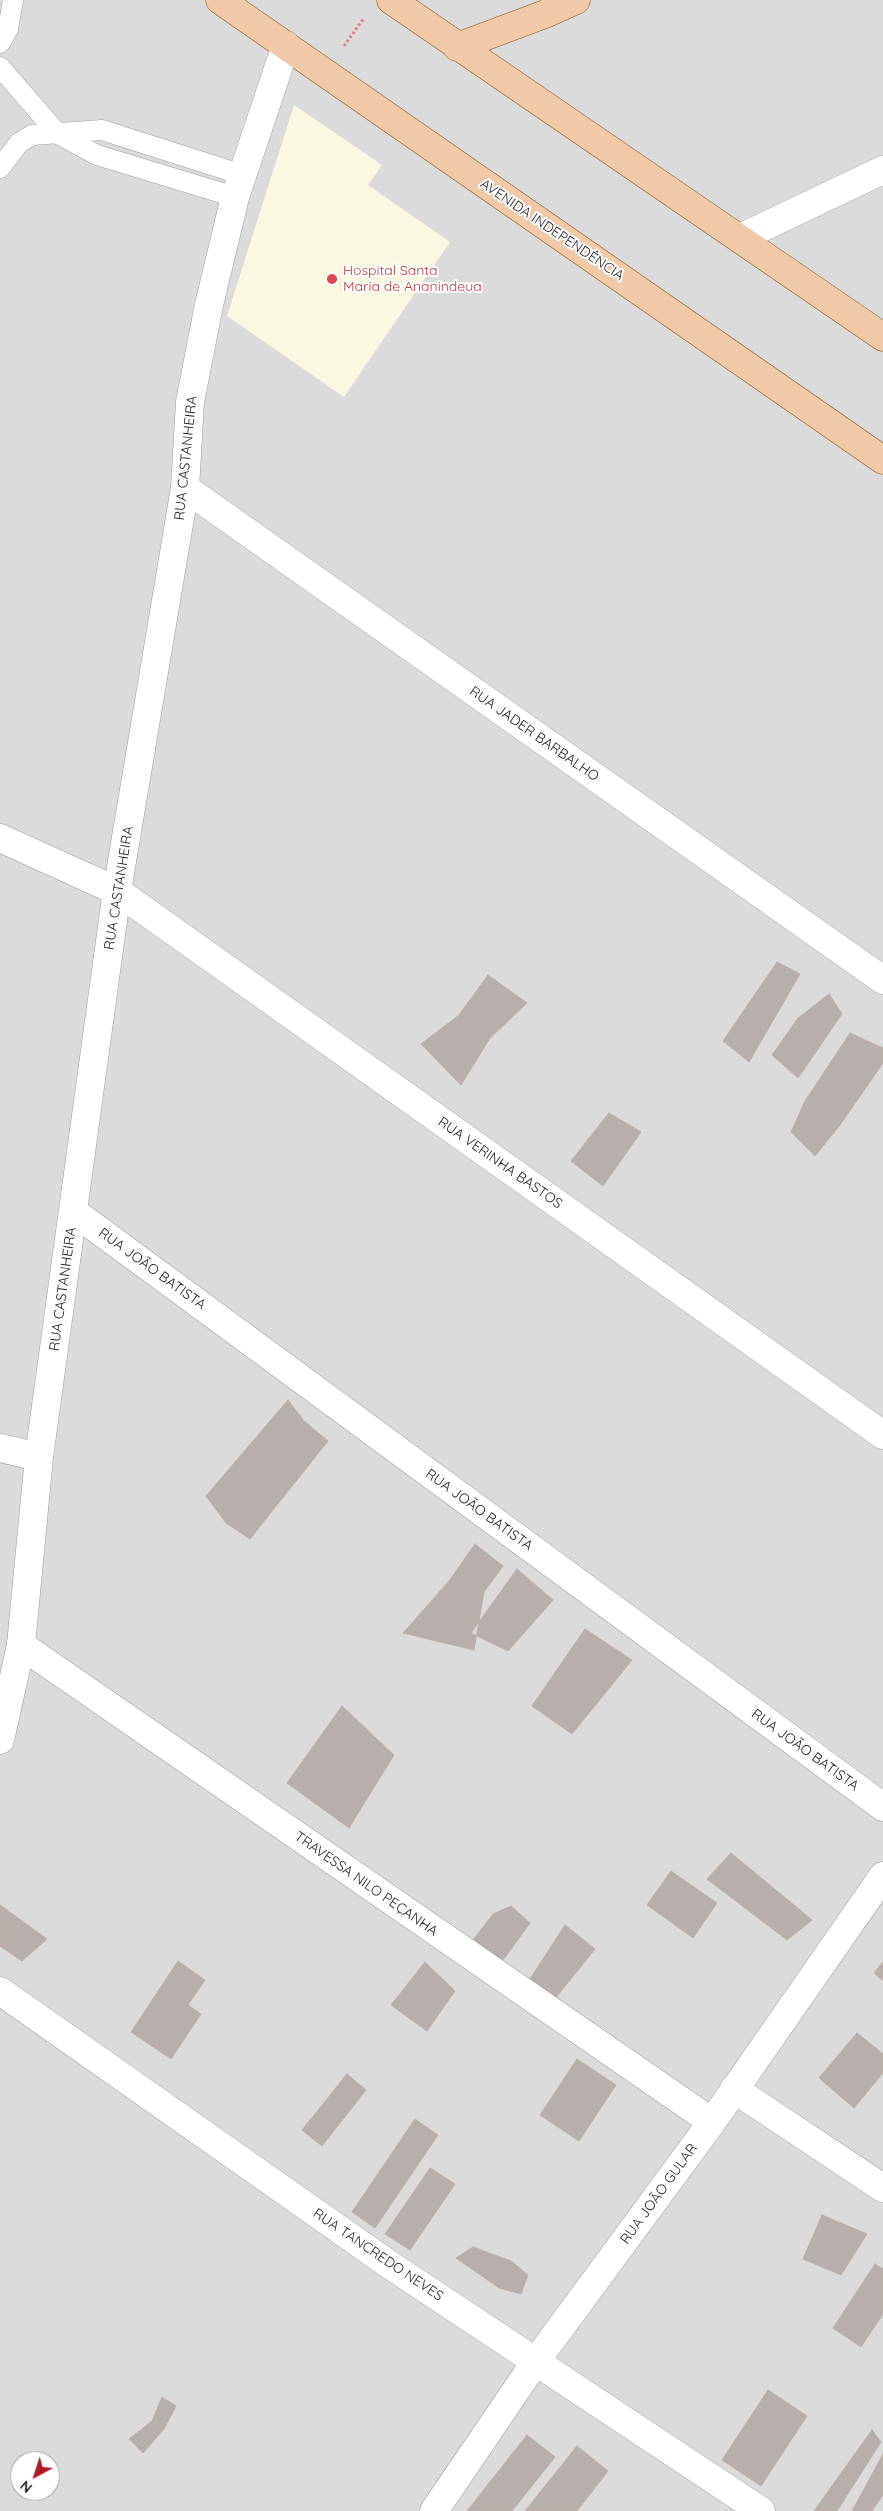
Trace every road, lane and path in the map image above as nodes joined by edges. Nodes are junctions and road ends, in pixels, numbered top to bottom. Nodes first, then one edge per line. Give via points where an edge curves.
1 (13, 0) edge
2 (220, 0) edge
3 (391, 0) edge
4 (518, 0) edge
5 (576, 0) edge
6 (545, 14) junction
7 (363, 19) dead end
8 (0, 44) edge
9 (286, 45) junction
10 (457, 47) junction
11 (343, 49) dead end
12 (0, 67) edge
13 (58, 134) junction
14 (0, 168) edge
15 (883, 170) edge
16 (239, 186) junction
17 (740, 238) junction
18 (883, 337) edge
19 (883, 460) edge
20 (185, 488) junction
21 (0, 838) edge
22 (117, 891) junction
23 (883, 980) edge
24 (74, 1212) junction
25 (883, 1435) edge
26 (0, 1448) edge
27 (39, 1457) junction
28 (20, 1645) junction
29 (0, 1738) edge
30 (883, 1807) edge
31 (883, 1876) edge
32 (0, 1991) edge
33 (734, 2089) junction
34 (712, 2122) junction
35 (883, 2188) edge
36 (536, 2361) junction
37 (434, 2511) edge
38 (761, 2511) edge

1 - 8 lane via 8,29
2 - 9 main road, AVENIDA INDEPENDÊNCIA
3 - 10 main road
4 - 6 main road
5 - 6 main road
6 - 10 main road
7 - 11 path
9 - 16 street, RUA CASTANHEIRA
9 - 19 main road, AVENIDA INDEPENDÊNCIA
10 - 17 main road
12 - 13 lane
13 - 14 lane via 32,136 19,144
13 - 16 lane via 97,155
15 - 17 street
16 - 20 street, RUA CASTANHEIRA via 209,305 190,402
17 - 18 main road
20 - 22 street, RUA CASTANHEIRA
20 - 23 street, RUA JADER BARBALHO
21 - 22 street, RUA VERINHA BASTOS
22 - 24 street, RUA CASTANHEIRA
22 - 25 street, RUA VERINHA BASTOS
24 - 27 street, RUA CASTANHEIRA
24 - 30 street, RUA JOÃO BATISTA
26 - 27 street
27 - 28 street, RUA CASTANHEIRA
28 - 29 street, RUA CASTANHEIRA
28 - 34 street, TRAVESSA NILO PEÇANHA
31 - 33 street, RUA JOÃO GULAR
32 - 36 street, RUA TANCREDO NEVES via 390,2265
33 - 34 street, RUA JOÃO GULAR
33 - 35 street
34 - 36 street, RUA JOÃO GULAR
36 - 37 street, RUA JOÃO GULAR
36 - 38 street, RUA TANCREDO NEVES

